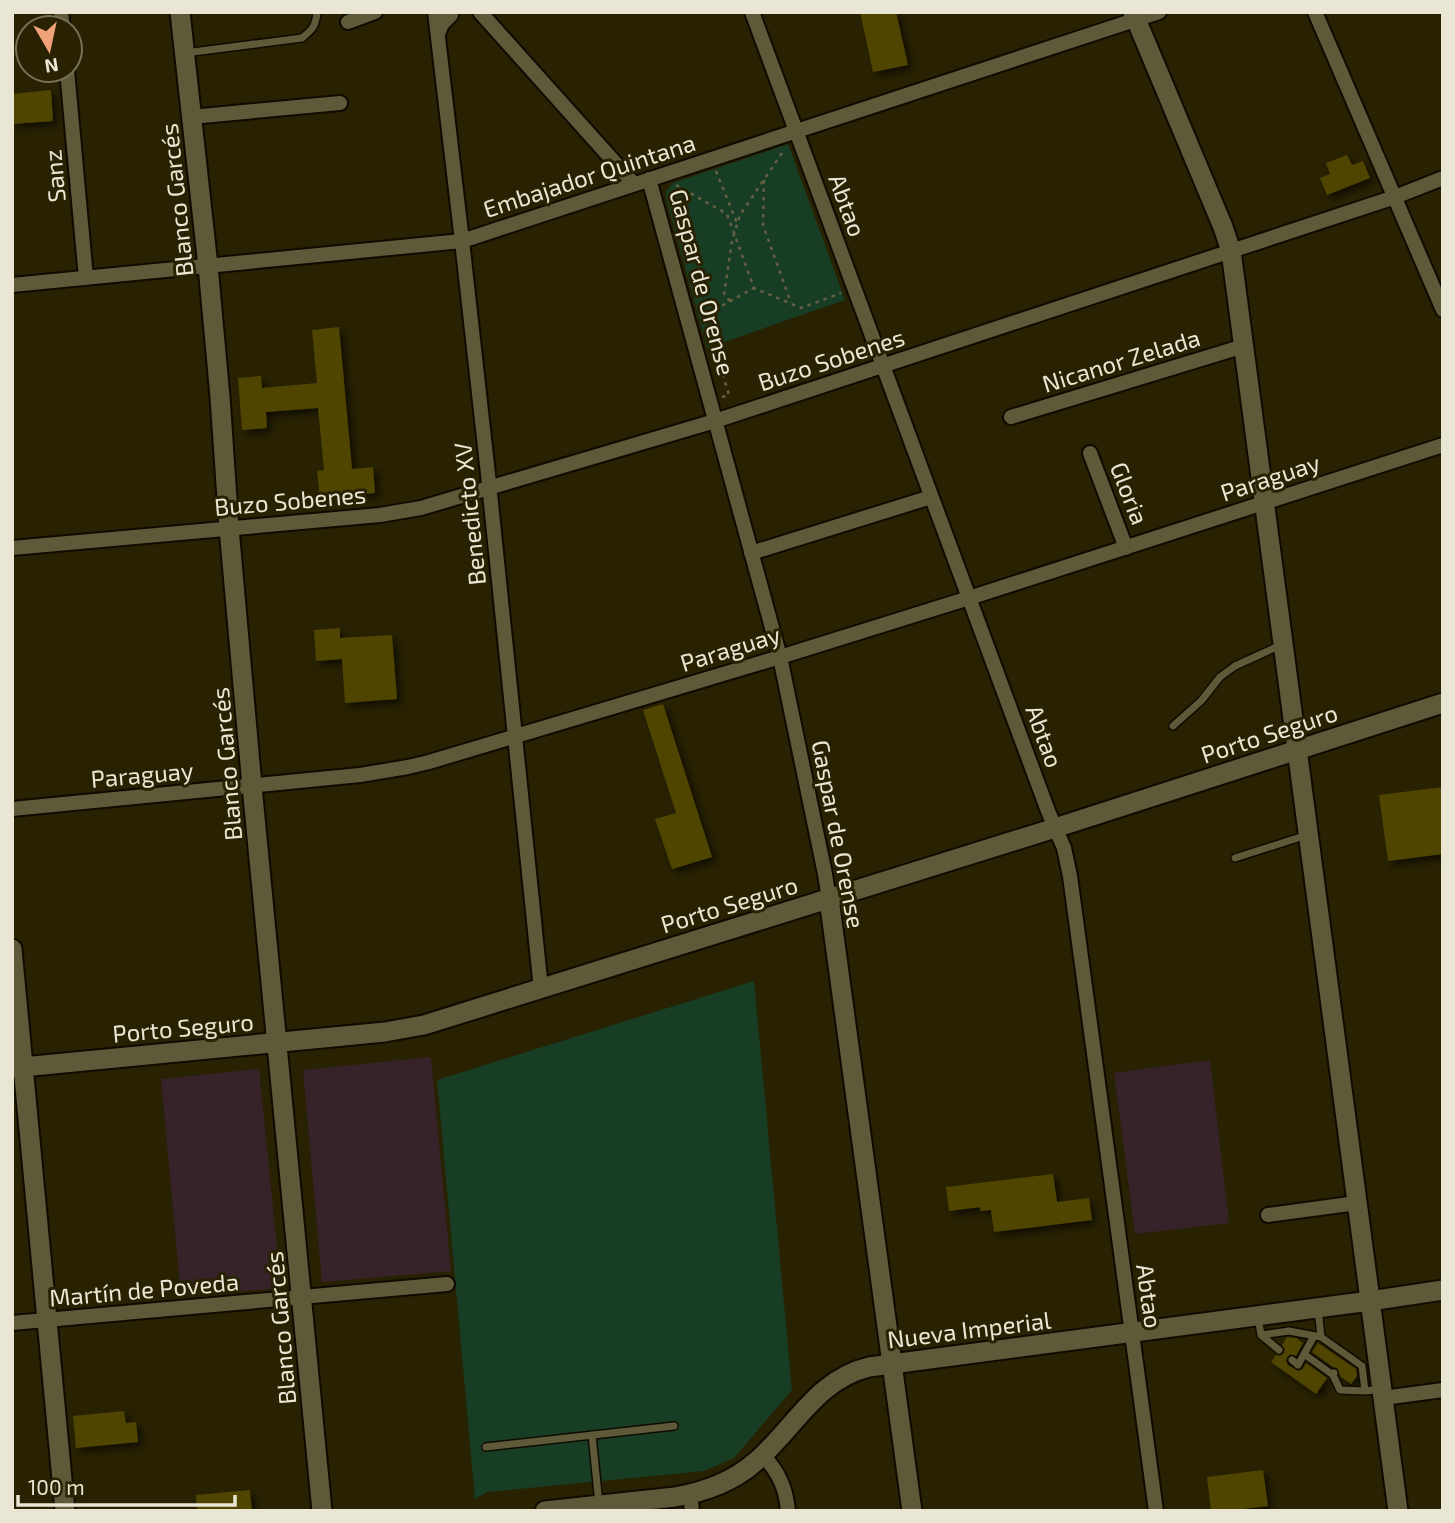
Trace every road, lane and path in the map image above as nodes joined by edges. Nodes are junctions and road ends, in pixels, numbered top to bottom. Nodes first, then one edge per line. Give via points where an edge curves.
1 (180, 12) edge
2 (317, 12) edge
3 (376, 12) edge
4 (480, 12) edge
5 (752, 12) edge
6 (1159, 12) edge
7 (1315, 12) edge
8 (445, 13) edge
9 (1135, 16) edge
10 (348, 22) dead end
11 (184, 53) junction
12 (68, 84) edge
13 (340, 103) dead end
14 (191, 117) junction
15 (791, 133) junction
16 (714, 166) dead end
17 (656, 177) junction
18 (1443, 178) edge
19 (764, 180) junction
20 (634, 184) junction
21 (1395, 197) junction
22 (737, 223) junction
23 (734, 233) junction
24 (462, 241) junction
25 (1231, 251) junction
26 (208, 266) junction
27 (86, 278) junction
28 (12, 285) edge
29 (754, 288) junction
30 (854, 288) junction
31 (730, 301) junction
32 (791, 303) junction
33 (1443, 310) edge
34 (1244, 346) junction
35 (883, 367) junction
36 (710, 401) junction
37 (1011, 417) dead end
38 (715, 421) junction
39 (1443, 445) edge
40 (1090, 453) dead end
41 (489, 488) junction
42 (931, 497) junction
43 (1265, 503) junction
44 (229, 528) junction
45 (12, 548) edge
46 (1126, 548) junction
47 (751, 553) junction
48 (969, 598) junction
49 (1284, 644) junction
50 (780, 657) junction
51 (1443, 703) edge
52 (1173, 726) dead end
53 (515, 737) junction
54 (1297, 749) junction
55 (252, 786) junction
56 (12, 809) edge
57 (1055, 828) junction
58 (1308, 835) junction
59 (1235, 858) dead end
60 (829, 899) junction
61 (12, 949) edge
62 (541, 989) junction
63 (277, 1043) junction
64 (18, 1068) edge
65 (1357, 1203) junction
66 (1268, 1215) dead end
67 (447, 1284) dead end
68 (1443, 1290) edge
69 (301, 1298) junction
70 (1370, 1301) junction
71 (1318, 1308) junction
72 (47, 1320) junction
73 (12, 1324) edge
74 (1259, 1325) junction
75 (1132, 1332) junction
76 (1318, 1336) junction
77 (1279, 1350) dead end
78 (1304, 1354) junction
79 (1292, 1360) dead end
80 (892, 1363) junction
81 (1443, 1390) edge
82 (1376, 1393) junction
83 (674, 1426) dead end
84 (592, 1435) junction
85 (486, 1447) dead end
86 (763, 1455) junction
87 (691, 1503) edge
88 (600, 1508) edge
89 (65, 1511) edge
90 (322, 1511) edge
91 (545, 1511) edge
92 (788, 1511) edge
93 (912, 1511) edge
94 (1156, 1511) edge
95 (1398, 1511) edge

1 - 11 street, Blanco Garcés
2 - 11 lane via 312,30 302,38
3 - 10 street
4 - 20 street, Gaspar de Orense
5 - 15 street, Abtao
6 - 9 street, Embajador Quintana
7 - 21 street
8 - 24 street, Benedicto XV via 438,36
9 - 15 street, Embajador Quintana
9 - 25 street
11 - 14 street, Blanco Garcés
12 - 27 street, Sanz
13 - 14 street
14 - 26 street, Blanco Garcés
15 - 17 street, Embajador Quintana
15 - 19 path
15 - 30 street, Abtao
16 - 22 path
17 - 20 street, Embajador Quintana
17 - 23 path via 670,180 727,214
17 - 36 street, Gaspar de Orense
18 - 21 street, Buzo Sobenes
19 - 22 path
19 - 32 path via 763,225
20 - 24 street, Embajador Quintana
21 - 25 street, Buzo Sobenes
21 - 33 street
22 - 23 path
23 - 29 path
23 - 31 path via 724,295
24 - 26 street, Embajador Quintana
24 - 41 street, Benedicto XV
25 - 34 street
25 - 35 street, Buzo Sobenes
26 - 27 street, Embajador Quintana
26 - 44 street, Blanco Garcés
27 - 28 street, Embajador Quintana
29 - 31 path
29 - 32 path
30 - 32 path via 801,307
30 - 35 street, Abtao
31 - 36 path via 705,315 730,395
34 - 37 street, Nicanor Zelada
34 - 43 street
35 - 38 street, Buzo Sobenes
35 - 42 street, Abtao
36 - 38 street, Gaspar de Orense
38 - 41 street, Buzo Sobenes
38 - 47 street, Gaspar de Orense
39 - 43 street, Paraguay
40 - 46 street, Gloria
41 - 44 street, Buzo Sobenes via 394,514
41 - 53 street, Benedicto XV
42 - 47 street
42 - 48 street, Abtao
43 - 46 street, Paraguay
43 - 49 street
44 - 45 street, Buzo Sobenes
44 - 55 street, Blanco Garcés
46 - 48 street, Paraguay
47 - 50 street, Gaspar de Orense
48 - 50 street, Paraguay
48 - 57 street, Abtao
49 - 52 lane via 1220,677
49 - 54 street
50 - 53 street, Paraguay
50 - 60 street, Gaspar de Orense
51 - 54 street, Porto Seguro
53 - 55 street, Paraguay via 384,772
53 - 62 street, Benedicto XV
54 - 57 street, Porto Seguro
54 - 58 street
55 - 56 street, Paraguay
55 - 63 street, Blanco Garcés
57 - 60 street, Porto Seguro
57 - 75 street, Abtao via 1070,876
58 - 59 lane
58 - 65 street
60 - 62 street, Porto Seguro
60 - 80 street, Gaspar de Orense
61 - 64 street
62 - 63 street, Porto Seguro via 412,1027
63 - 64 street, Porto Seguro
63 - 69 street, Blanco Garcés
64 - 72 street
65 - 66 street
65 - 70 street
67 - 69 street, Martín de Poveda
68 - 70 street, Nueva Imperial
69 - 72 street, Martín de Poveda
69 - 90 street, Blanco Garcés
70 - 71 street, Nueva Imperial
70 - 82 street
71 - 74 street, Nueva Imperial
71 - 76 lane
72 - 73 street, Martín de Poveda
72 - 89 street
74 - 75 street, Nueva Imperial
74 - 76 lane
74 - 77 lane
75 - 80 street, Nueva Imperial
75 - 94 street, Abtao
76 - 78 lane
76 - 82 lane via 1362,1366
78 - 79 lane via 1298,1365
78 - 82 lane via 1334,1374 1340,1390
80 - 86 street, Nueva Imperial via 859,1369 834,1381
80 - 93 street, Gaspar de Orense
81 - 82 street
82 - 95 street
83 - 84 lane
84 - 85 lane
84 - 88 lane
86 - 87 street, Nueva Imperial
86 - 92 street via 784,1485
87 - 88 street, Nueva Imperial
88 - 91 street, Nueva Imperial

